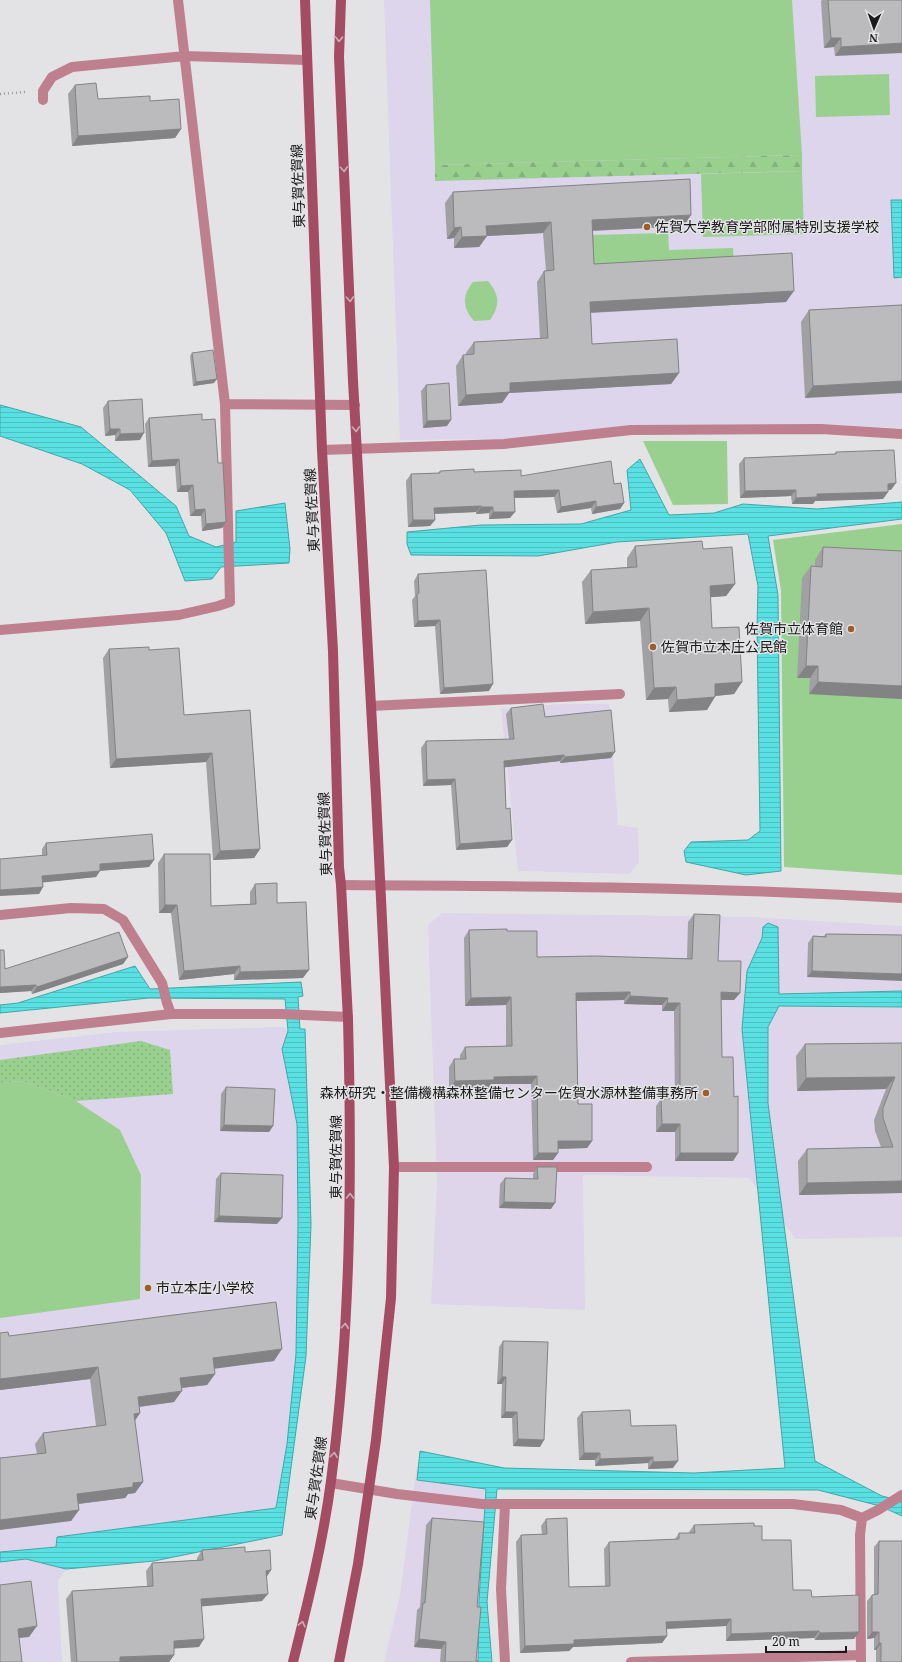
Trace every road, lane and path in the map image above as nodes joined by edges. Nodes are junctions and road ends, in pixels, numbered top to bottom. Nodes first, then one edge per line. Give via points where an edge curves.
1 (178, 0) edge
2 (305, 0) edge
3 (341, 0) edge
4 (185, 56) junction
5 (306, 60) junction
6 (0, 94) edge
7 (43, 96) joint
8 (225, 404) junction
9 (321, 405) junction
10 (355, 405) junction
11 (902, 434) edge
12 (322, 450) junction
13 (357, 450) junction
14 (0, 630) edge
15 (620, 694) dead end
16 (371, 706) junction
17 (341, 886) junction
18 (381, 886) junction
19 (902, 898) edge
20 (0, 916) edge
21 (171, 1014) junction
22 (348, 1017) junction
23 (0, 1033) edge
24 (394, 1167) junction
25 (647, 1167) dead end
26 (331, 1483) junction
27 (368, 1489) junction
28 (902, 1495) edge
29 (505, 1504) junction
30 (862, 1518) junction
31 (861, 1658) edge
32 (293, 1662) edge
33 (338, 1662) edge
34 (505, 1662) edge
35 (632, 1662) edge

1 - 4 street
2 - 5 main road, 東与賀佐賀線
3 -> 10 main road via 339,57
4 - 5 street
4 - 7 street via 72,67 52,77
4 - 8 street
5 - 9 main road, 東与賀佐賀線
6 - 7 path
8 - 9 street
8 - 14 street via 230,602 179,615
9 - 10 street
9 - 12 main road, 東与賀佐賀線
10 -> 13 main road
11 - 13 street via 821,429 631,430 504,444
12 - 13 street
12 - 17 main road, 東与賀佐賀線 via 333,651
13 - 16 main road
15 - 16 street
16 - 18 main road
17 - 18 street
17 - 22 main road, 東与賀佐賀線
18 - 19 street via 649,887
18 - 24 main road
20 - 21 street via 71,908 104,909 123,920 162,983
21 - 22 street
21 - 23 street
26 -> 22 main road, 東与賀佐賀線 via 348,1299
24 - 25 street
24 - 27 main road via 391,1298 376,1440
26 - 27 street
32 -> 26 main road, 東与賀佐賀線 via 315,1572
27 - 29 street via 482,1504
27 - 33 main road via 358,1564
28 - 30 street
29 - 30 street via 793,1504 841,1510
29 - 34 street via 501,1589
30 - 31 street
31 - 35 street

